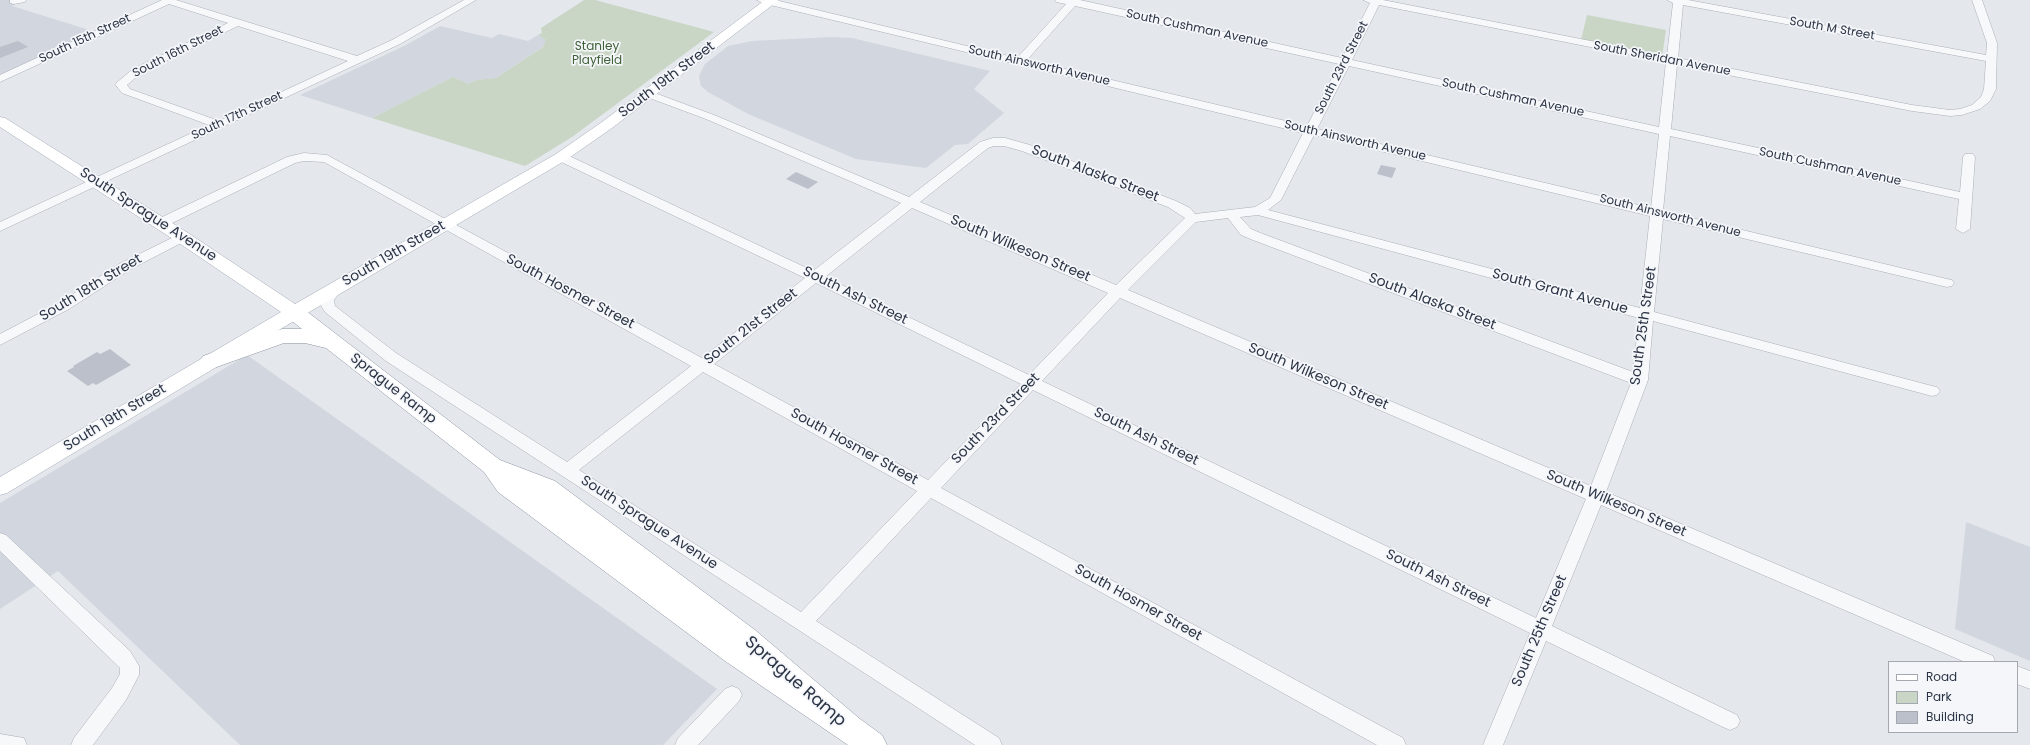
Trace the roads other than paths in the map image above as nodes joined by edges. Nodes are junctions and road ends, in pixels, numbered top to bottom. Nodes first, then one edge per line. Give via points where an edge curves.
1 (169, 0) edge
2 (454, 0) edge
3 (1060, 0) edge
4 (1374, 0) edge
5 (1676, 0) edge
6 (1977, 0) edge
7 (769, 1) edge
8 (1074, 1) edge
9 (469, 2) edge
10 (236, 23) junction
11 (1992, 59) junction
12 (357, 60) junction
13 (1346, 61) junction
14 (1673, 61) junction
15 (1020, 62) junction
16 (0, 79) edge
17 (648, 94) junction
18 (0, 121) edge
19 (220, 124) junction
20 (1310, 130) junction
21 (1666, 131) junction
22 (992, 142) joint
23 (561, 157) junction
24 (1969, 157) dead end
25 (97, 182) junction
26 (1966, 196) junction
27 (909, 202) junction
28 (1258, 211) junction
29 (1231, 214) junction
30 (1658, 214) junction
31 (1192, 218) junction
32 (161, 223) junction
33 (446, 224) junction
34 (0, 227) edge
35 (1963, 229) dead end
36 (182, 237) junction
37 (814, 277) junction
38 (1947, 283) dead end
39 (335, 288) junction
40 (1118, 291) junction
41 (294, 312) junction
42 (1647, 316) junction
43 (0, 340) edge
44 (335, 343) junction
45 (211, 361) junction
46 (704, 364) junction
47 (1640, 380) junction
48 (1032, 382) junction
49 (1932, 391) dead end
50 (568, 470) junction
51 (0, 487) edge
52 (929, 489) junction
53 (1596, 495) junction
54 (0, 540) edge
55 (802, 622) junction
56 (1540, 629) junction
57 (1984, 661) edge
58 (2018, 675) edge
59 (2030, 680) edge
60 (732, 695) dead end
61 (1730, 721) dead end
62 (861, 737) edge
63 (0, 743) edge
64 (17, 745) edge
65 (81, 745) edge
66 (685, 745) edge
67 (992, 745) edge
68 (1396, 745) edge
69 (1492, 745) edge

1 - 10 street
1 - 16 street, South 15th Street
2 - 9 street
3 - 8 street, South Cushman Avenue
4 - 13 street, South 23rd Street
4 - 14 street, South Sheridan Avenue
5 - 11 street, South M Street
5 - 14 street, South 25th Street
6 - 11 street via 1991,38
7 - 15 street, South Ainsworth Avenue
7 - 17 main road, South 19th Street
8 - 13 street, South Cushman Avenue
8 - 15 street
9 - 12 street, South 17th Street
10 - 12 street
10 - 19 street, South 16th Street via 137,71 121,84 126,92
11 - 14 street, South Sheridan Avenue via 1990,89 1986,99 1976,107 1956,113 1922,110
12 - 19 street, South 17th Street
13 - 20 street, South 23rd Street
13 - 21 street, South Cushman Avenue
14 - 21 street, South 25th Street
15 - 20 street, South Ainsworth Avenue
17 - 23 main road, South 19th Street
17 - 27 street, South Wilkeson Street via 710,117
18 - 25 main road, South Sprague Avenue
19 - 25 street, South 17th Street
20 - 28 street, South 23rd Street via 1279,195
20 - 30 street, South Ainsworth Avenue
21 - 26 street, South Cushman Avenue
21 - 30 street, South 25th Street
22 - 27 street, South 21st Street via 970,154
22 - 31 street, South Alaska Street via 1005,142 1026,148 1172,204 1185,210
23 - 33 main road, South 19th Street
23 - 37 street, South Ash Street
24 - 26 street
25 - 32 main road, South Sprague Avenue
25 - 34 street, South 17th Street
26 - 35 street
27 - 37 street, South 21st Street
27 - 40 street, South Wilkeson Street
28 - 29 street, South 23rd Street
28 - 42 street, South Grant Avenue
29 - 31 street
29 - 47 street, South Alaska Street via 1246,232 1258,237
30 - 38 street, South Ainsworth Avenue
30 - 42 street, South 25th Street
31 - 40 street, South 23rd Street
32 - 33 street, South Hosmer Street via 282,164 310,156 322,157 333,162
32 - 36 main road, South Sprague Avenue
33 - 39 main road, South 19th Street
33 - 46 street, South Hosmer Street
36 - 41 main road, South Sprague Avenue
36 - 43 street, South 18th Street via 126,266 64,306
37 - 46 street, South 21st Street
37 - 48 street, South Ash Street
39 - 41 main road, South 19th Street
39 - 50 street, South Sprague Avenue via 327,299 326,304 330,309 391,357
40 - 48 street, South 23rd Street
40 - 53 street, South Wilkeson Street
41 - 44 highway, Sprague Ramp
41 - 45 main road, South 19th Street
42 - 47 street, South 25th Street
42 - 49 street, South Grant Avenue
44 - 45 highway via 305,336 282,336
44 - 62 highway, Sprague Ramp via 492,466 507,485 734,652
45 - 51 main road, South 19th Street
46 - 50 street, South 21st Street
46 - 52 street, South Hosmer Street
47 - 53 street, South 25th Street
48 - 52 street, South 23rd Street
48 - 56 street, South Ash Street
50 - 55 street, South Sprague Avenue
52 - 55 street, South 23rd Street
52 - 68 street, South Hosmer Street
53 - 56 street, South 25th Street
53 - 57 street, South Wilkeson Street
54 - 65 street via 130,666 129,675 119,694
55 - 67 street, South Sprague Avenue
56 - 61 street, South Ash Street
56 - 69 street, South 25th Street
58 - 59 street
60 - 66 street
63 - 64 street

